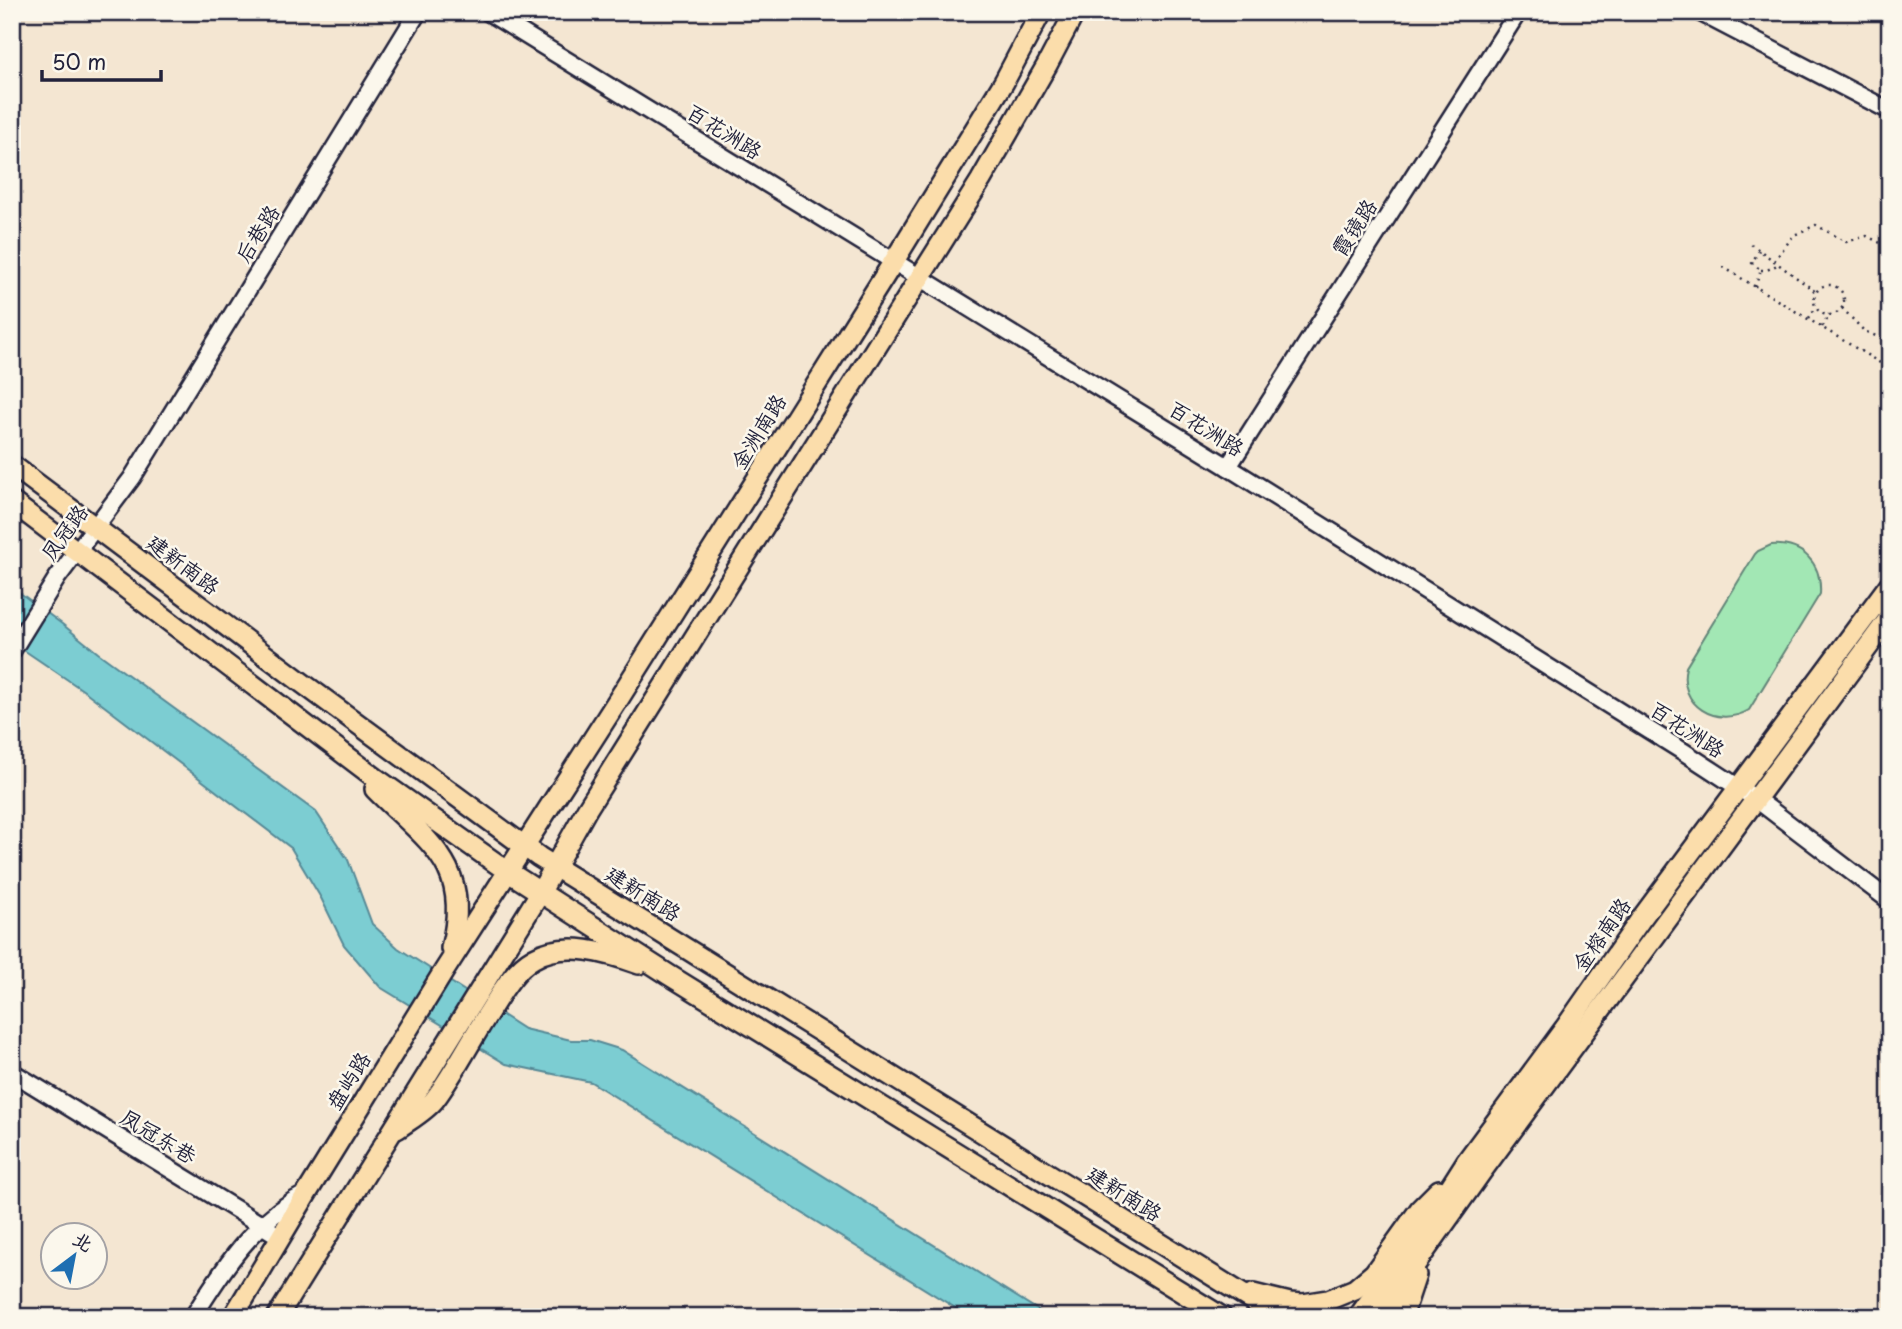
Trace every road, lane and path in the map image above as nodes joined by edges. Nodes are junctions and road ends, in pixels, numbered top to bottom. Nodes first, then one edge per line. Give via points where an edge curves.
1 (418, 12) edge
2 (488, 12) edge
3 (1041, 12) edge
4 (1075, 12) edge
5 (1518, 12) edge
6 (1699, 12) edge
7 (1890, 111) edge
8 (1751, 244) dead end
9 (1890, 248) edge
10 (1759, 250) junction
11 (894, 261) junction
12 (1774, 261) junction
13 (1778, 264) junction
14 (1723, 267) dead end
15 (1761, 270) junction
16 (920, 277) junction
17 (1755, 287) junction
18 (1816, 292) junction
19 (1816, 306) junction
20 (1842, 307) junction
21 (1829, 314) junction
22 (1808, 319) junction
23 (1821, 328) junction
24 (1890, 342) edge
25 (1889, 367) edge
26 (12, 465) edge
27 (1228, 467) junction
28 (132, 478) joint
29 (12, 502) edge
30 (95, 527) junction
31 (77, 551) junction
32 (1890, 584) edge
33 (1890, 617) edge
34 (12, 650) edge
35 (324, 739) junction
36 (1739, 788) junction
37 (1756, 799) junction
38 (523, 846) junction
39 (555, 866) junction
40 (508, 871) junction
41 (540, 893) junction
42 (1890, 901) edge
43 (444, 971) junction
44 (669, 975) junction
45 (12, 1072) edge
46 (388, 1136) junction
47 (1466, 1162) junction
48 (307, 1193) junction
49 (261, 1224) junction
50 (281, 1237) junction
51 (1421, 1258) junction
52 (1233, 1288) junction
53 (193, 1317) edge
54 (233, 1317) edge
55 (277, 1317) edge
56 (1222, 1317) edge
57 (1279, 1317) edge
58 (1358, 1317) edge
59 (1378, 1317) edge
60 (1402, 1317) edge

1 - 28 street, 后巷路
2 - 11 street, 百花洲路
3 - 11 main road, 金洲南路 via 1004,82
4 - 16 main road via 1010,131
5 - 27 street, 霞镜路
6 - 7 street
8 - 10 path
9 - 12 path via 1867,236 1846,242 1816,225 1794,235
10 - 12 path
10 - 15 path via 1752,263
11 - 16 street, 百花洲路
11 - 38 main road, 金洲南路
12 - 13 path
13 - 15 path
13 - 18 path
14 - 17 path
15 - 17 path
16 - 27 street, 百花洲路
16 - 39 main road
17 - 22 path
18 - 19 path
18 - 20 path via 1826,285 1836,286 1844,299
19 - 21 path
19 - 22 path
20 - 21 path
20 - 24 path via 1864,331
21 - 23 path
22 - 23 path
23 - 25 path
26 - 30 main road, 建新南路
27 - 36 street, 百花洲路
28 - 30 street, 凤冠路
29 - 31 main road
30 - 31 street, 凤冠路
30 - 38 main road, 建新南路
31 - 34 street, 凤冠路
31 - 35 main road
32 - 36 main road, 金榕南路
33 - 37 main road, 金榕南路
35 - 40 main road
35 - 43 main road via 421,832 446,867 458,905
36 - 37 street, 百花洲路
36 - 47 main road, 金榕南路
37 - 42 street, 百花洲路
37 - 51 main road, 金榕南路
38 - 39 main road, 建新南路
38 - 40 main road, 金洲南路
39 - 41 main road
39 - 52 main road, 建新南路
40 - 41 main road
40 - 43 main road, 盘屿路
41 - 44 main road
41 - 46 main road
43 - 48 main road, 盘屿路
44 - 46 main road via 586,950 568,949 534,958 507,985 433,1102
44 - 56 main road
45 - 49 street, 凤冠东巷
46 - 55 main road
47 - 52 main road via 1420,1209 1374,1273 1355,1289 1303,1304
47 - 58 main road, 金榕南路
48 - 49 street
48 - 50 main road, 盘屿路
49 - 50 street, 凤冠东巷
49 - 53 street via 225,1267
50 - 54 main road, 盘屿路
51 - 59 main road, 金榕南路
51 - 60 main road
52 - 57 main road, 建新南路

